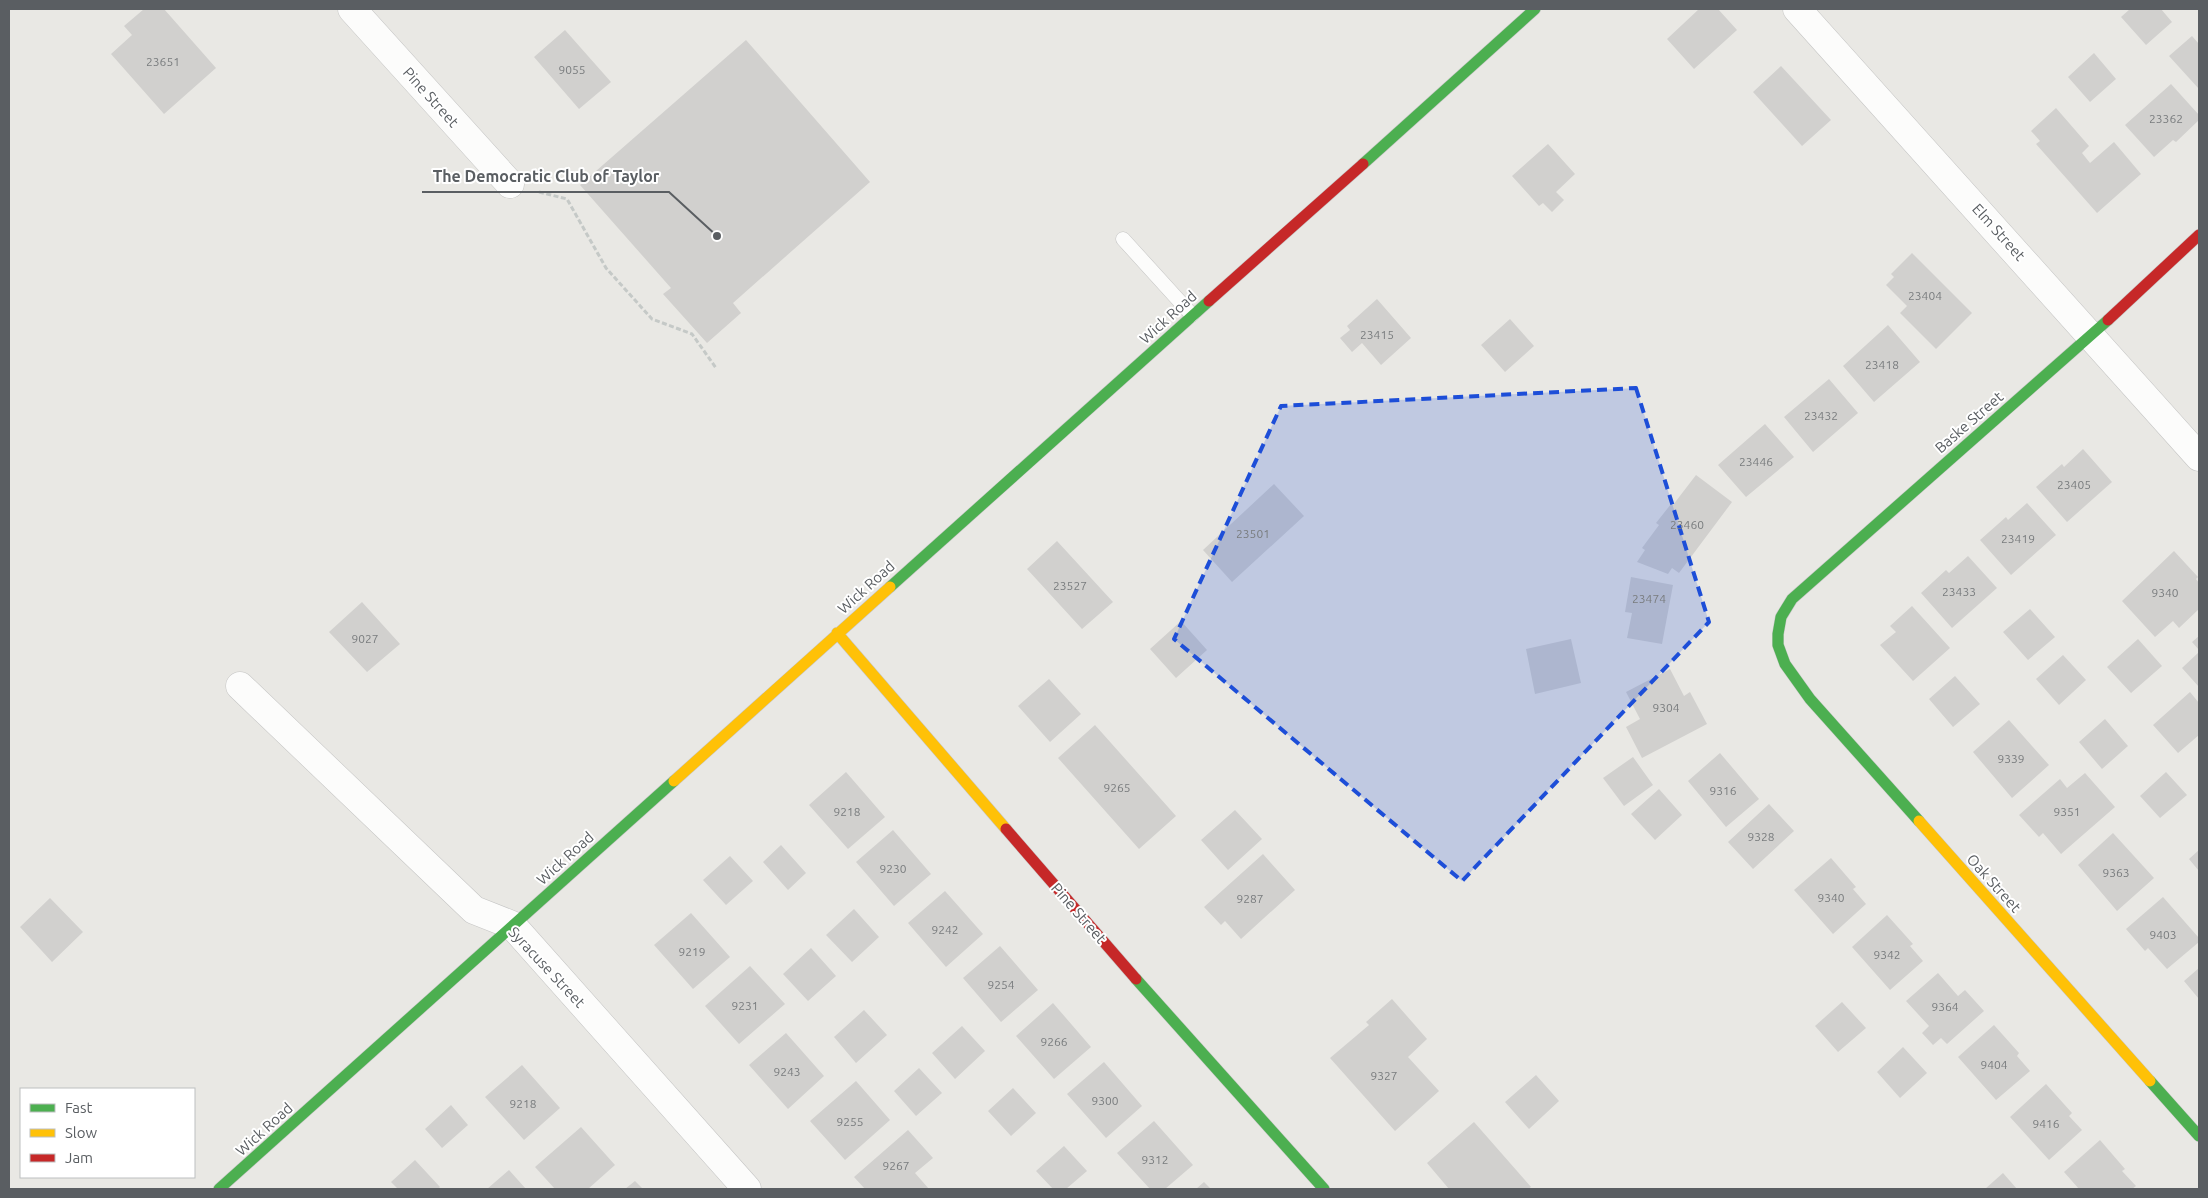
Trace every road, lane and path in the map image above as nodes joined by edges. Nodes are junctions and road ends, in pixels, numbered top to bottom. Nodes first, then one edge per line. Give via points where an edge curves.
1 (352, 9) edge
2 (1534, 9) edge
3 (1797, 9) edge
4 (510, 184) joint
5 (2199, 235) edge
6 (1123, 239) dead end
7 (1192, 315) junction
8 (2091, 335) junction
9 (716, 368) dead end
10 (2199, 457) edge
11 (838, 632) junction
12 (1777, 642) joint
13 (240, 686) dead end
14 (512, 925) junction
15 (2199, 1136) edge
16 (219, 1189) edge
17 (746, 1189) edge
18 (1324, 1189) edge

1 - 4 street, Pine Street
2 - 7 street, Wick Road
3 - 8 street, Elm Street
4 - 9 path via 567,200 606,268 652,319 692,334
5 - 8 street, Baske Street
6 - 7 lane
7 - 11 street, Wick Road
8 - 10 street, Elm Street
8 - 12 street, Baske Street via 1792,599 1779,622
11 - 14 street, Wick Road
11 - 18 street, Pine Street via 1112,952
12 - 15 street, Oak Street via 1792,677 1810,699
13 - 14 street, Syracuse Street via 474,910
14 - 16 street, Wick Road
14 - 17 street, Syracuse Street

